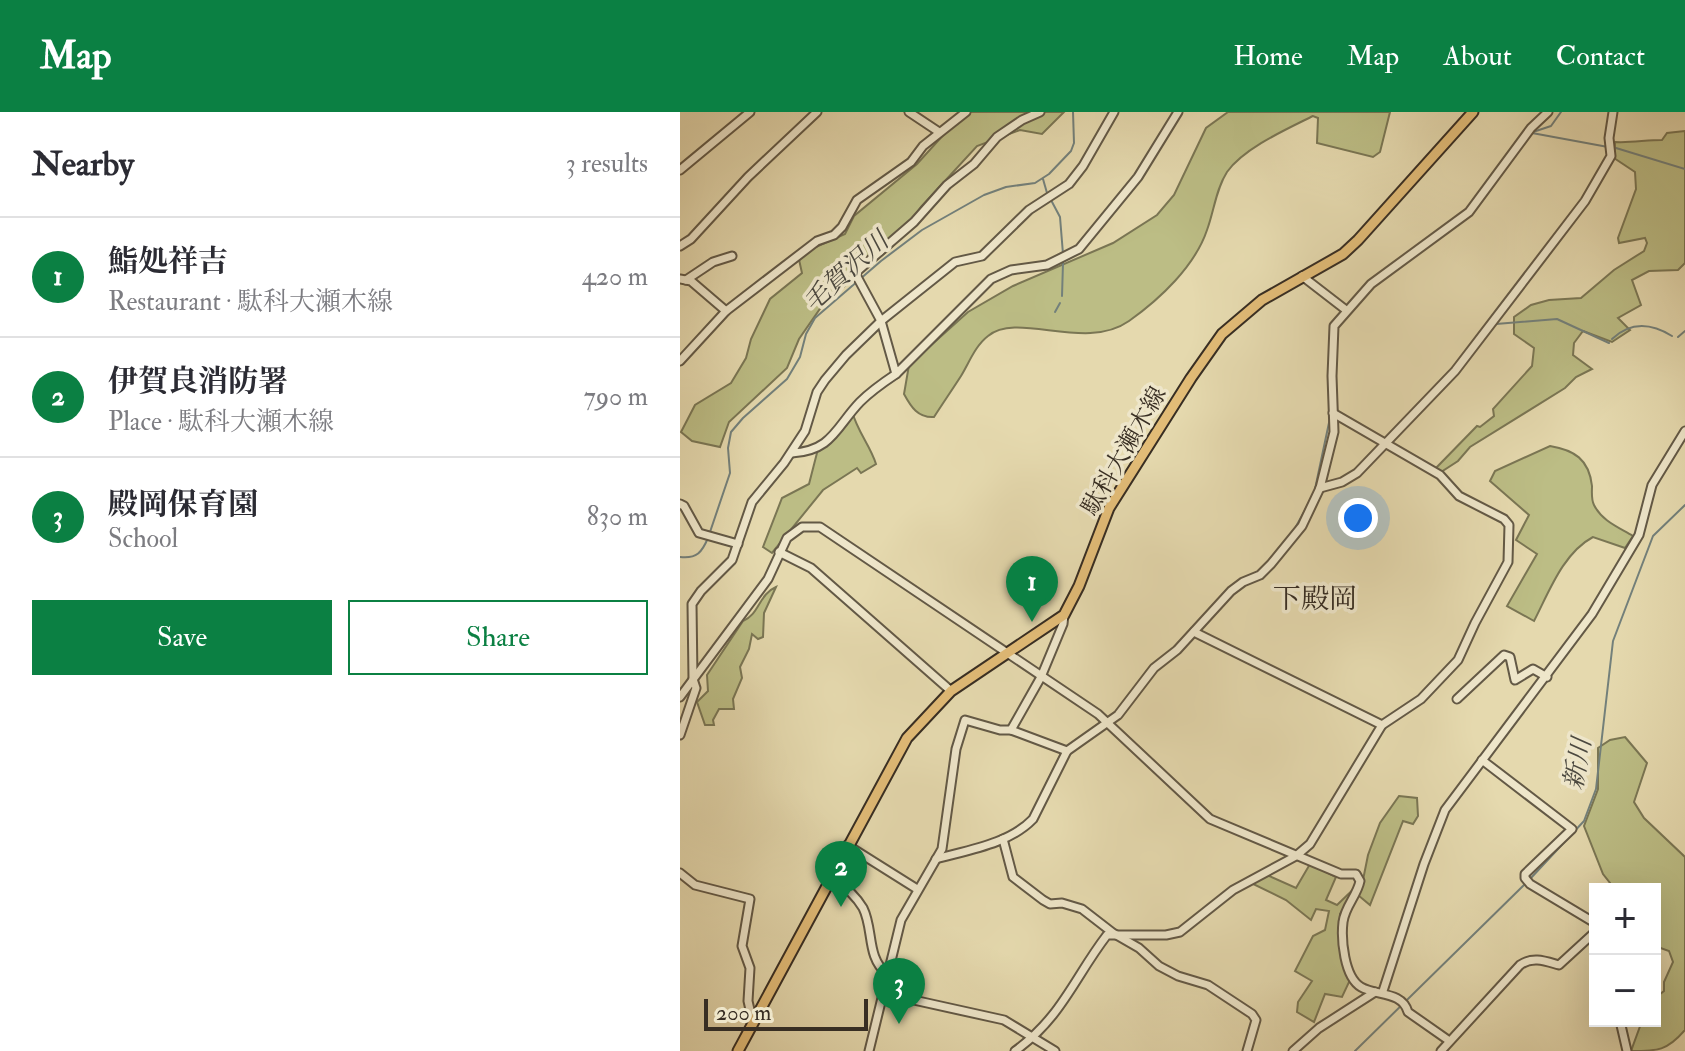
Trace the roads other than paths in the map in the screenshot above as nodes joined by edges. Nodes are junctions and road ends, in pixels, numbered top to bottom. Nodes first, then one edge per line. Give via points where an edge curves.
1 (750, 112) edge
2 (817, 112) edge
3 (909, 112) edge
4 (966, 112) edge
5 (1040, 112) edge
6 (1114, 112) edge
7 (1178, 112) edge
8 (1473, 112) edge
9 (1548, 112) edge
10 (1613, 112) edge
11 (1029, 114) edge
12 (939, 132) junction
13 (680, 170) edge
14 (680, 246) edge
15 (732, 256) dead end
16 (1302, 276) junction
17 (683, 279) edge
18 (1346, 310) junction
19 (726, 311) junction
20 (881, 321) junction
21 (680, 361) edge
22 (896, 374) junction
23 (1333, 413) junction
24 (1685, 431) edge
25 (1388, 442) junction
26 (792, 453) junction
27 (1320, 488) junction
28 (680, 504) edge
29 (738, 544) junction
30 (779, 552) junction
31 (1064, 615) junction
32 (1194, 632) junction
33 (1008, 655) junction
34 (1041, 677) junction
35 (1547, 677) junction
36 (693, 679) junction
37 (951, 691) junction
38 (680, 697) edge
39 (1457, 699) dead end
40 (1106, 723) junction
41 (1382, 725) junction
42 (1011, 730) junction
43 (680, 735) edge
44 (1065, 750) junction
45 (1482, 760) junction
46 (1003, 839) junction
47 (847, 845) junction
48 (1296, 856) junction
49 (936, 859) junction
50 (680, 873) edge
51 (831, 876) junction
52 (917, 889) junction
53 (1589, 919) edge
54 (1113, 933) junction
55 (1589, 938) edge
56 (887, 974) junction
57 (1379, 992) junction
58 (882, 993) junction
59 (753, 1023) junction
60 (1621, 1027) edge
61 (1033, 1038) junction
62 (1448, 1040) junction
63 (738, 1051) edge
64 (869, 1051) edge
65 (1015, 1051) edge
66 (1055, 1051) edge
67 (1247, 1051) edge
68 (1293, 1051) edge
69 (1441, 1051) edge
70 (1627, 1051) edge

1 - 13 street
2 - 14 street
3 - 12 street
4 - 12 street
5 - 11 street
6 - 20 street via 1069,184 1029,210 982,256 955,262
7 - 22 street via 1138,177 1079,249 1047,265 991,279
8 - 16 main road, 駄科大瀬木線 via 1358,240
9 - 18 street via 1469,212 1371,284
10 - 25 street via 1608,166 1585,201 1455,371
11 - 20 street via 997,137 855,273
12 - 19 street via 911,162 857,200 834,235 817,241
15 - 17 street
16 - 18 street
16 - 31 main road, 駄科大瀬木線 via 1240,316 1196,370 1109,508
17 - 19 street
18 - 23 street via 1334,326
19 - 21 street
20 - 22 street
20 - 26 street via 825,380
22 - 26 street via 863,399 828,442
23 - 25 street
23 - 27 street via 1334,432
24 - 35 street via 1652,485 1639,535
25 - 27 street via 1351,478
25 - 41 street via 1440,475 1459,496 1504,519 1510,549 1505,572 1458,660 1421,699
26 - 29 street via 752,502
27 - 32 street via 1302,526 1278,556 1260,575 1231,591
28 - 29 street via 699,533
29 - 36 street via 732,560 692,604
30 - 33 street via 794,532 820,527
30 - 36 street via 768,579
30 - 37 street via 811,568
31 - 33 main road, 駄科大瀬木線
31 - 34 street
32 - 40 street
32 - 41 street
33 - 34 street
33 - 37 main road, 駄科大瀬木線
34 - 40 street
34 - 42 street
35 - 39 street via 1533,669 1515,680 1510,657 1504,655
35 - 45 street
36 - 38 street
36 - 43 street via 696,688
37 - 47 main road, 駄科大瀬木線 via 907,738
40 - 44 street
40 - 48 street via 1210,819
41 - 48 street via 1310,844
42 - 44 street
42 - 49 street via 965,720
44 - 46 street via 1033,819
45 - 53 street via 1572,829 1525,874
45 - 57 street via 1439,821
46 - 49 street
46 - 54 street via 1013,877 1050,904 1082,909
47 - 51 main road, 駄科大瀬木線
47 - 52 street
48 - 54 street via 1233,890 1180,932
48 - 57 street via 1359,876 1343,922 1344,943 1357,985
49 - 52 street
50 - 59 street via 695,885 750,899 742,946 750,968
51 - 56 street via 861,905 873,956
51 - 59 main road, 駄科大瀬木線
52 - 56 street via 901,920
54 - 61 street via 1058,1012
54 - 67 street via 1159,966 1208,985 1252,1014 1256,1020
55 - 62 street via 1559,965 1537,959 1520,965
56 - 58 street
57 - 62 street via 1404,1003 1408,1012
57 - 68 street via 1319,1028
58 - 61 street via 1004,1020
58 - 64 street
59 - 63 main road, 駄科大瀬木線
60 - 70 street
61 - 65 street
61 - 66 street
62 - 69 street

